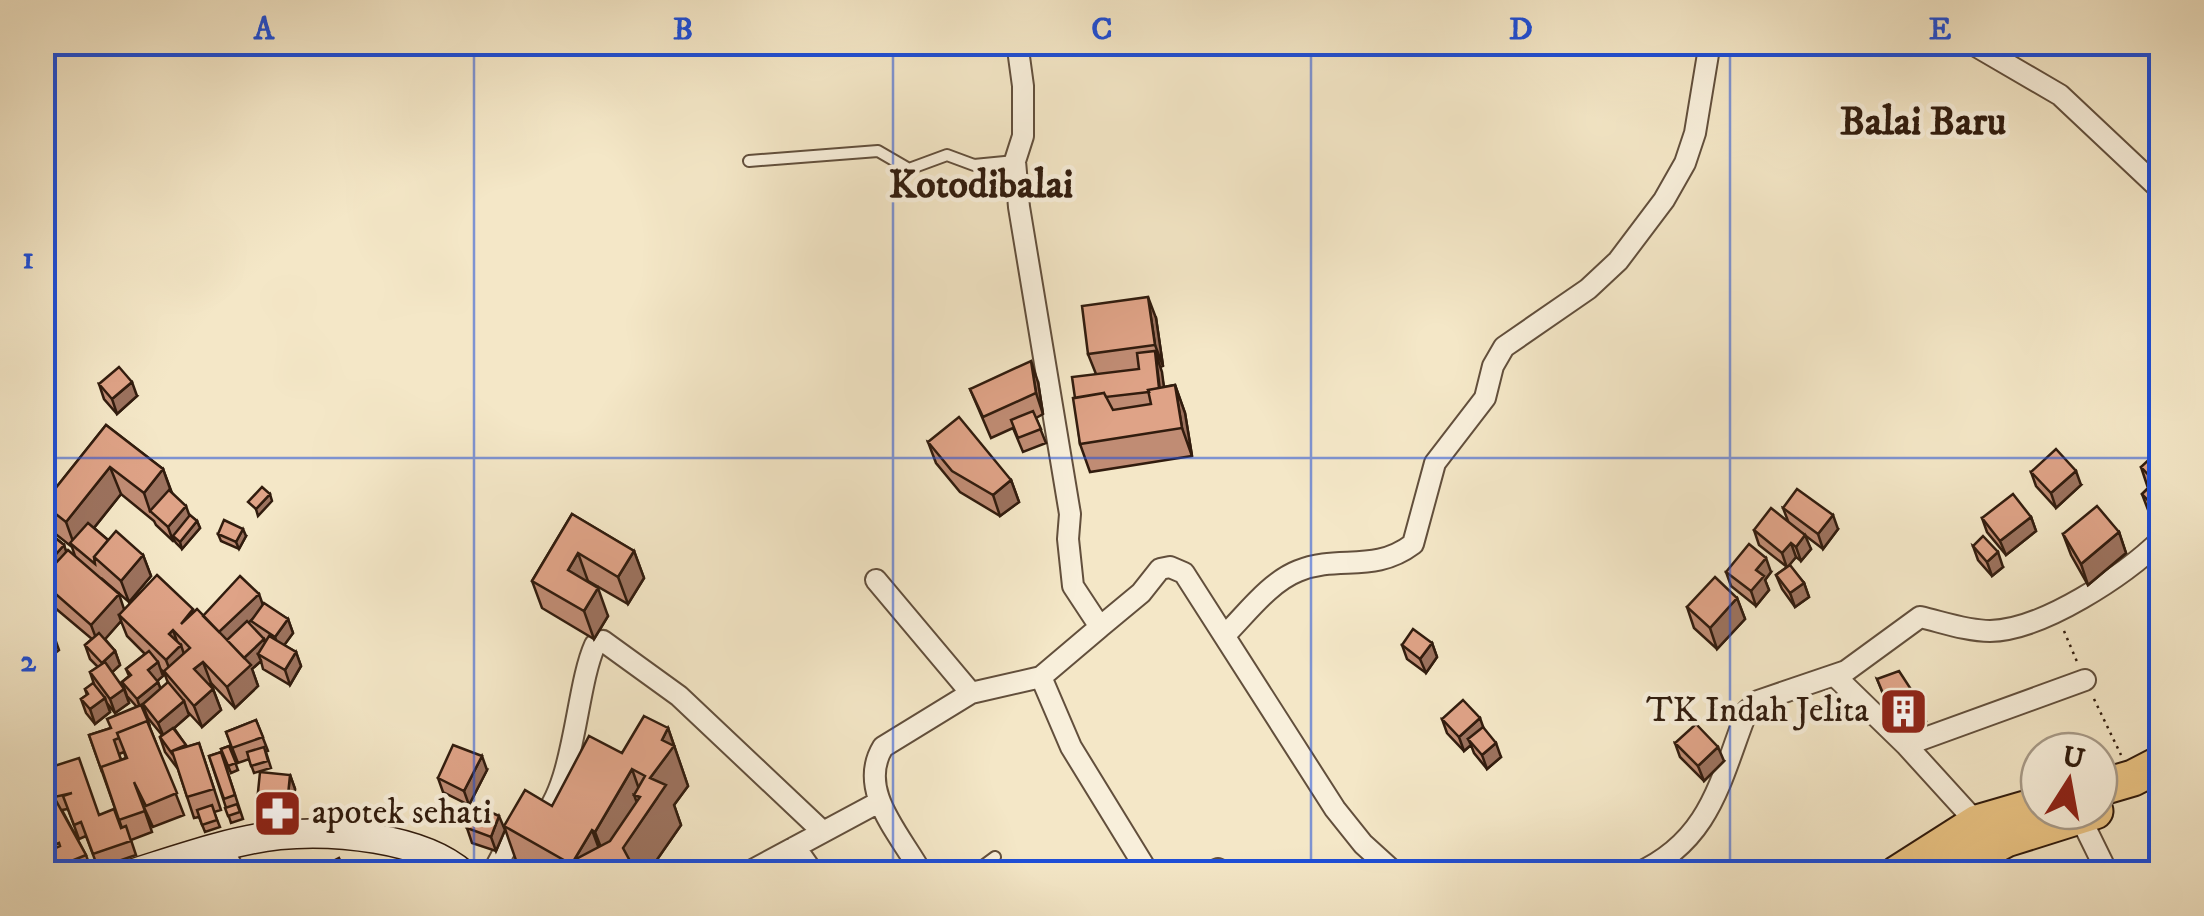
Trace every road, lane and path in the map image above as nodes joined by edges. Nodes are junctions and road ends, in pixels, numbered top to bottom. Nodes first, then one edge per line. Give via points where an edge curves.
1 (1017, 42) edge
2 (1710, 42) edge
3 (1969, 42) edge
4 (748, 161) dead end
5 (1015, 161) junction
6 (2162, 191) edge
7 (2162, 538) edge
8 (876, 580) dead end
9 (1100, 627) junction
10 (1226, 634) junction
11 (1835, 676) junction
12 (1041, 677) junction
13 (2085, 680) dead end
14 (971, 692) junction
15 (1906, 745) junction
16 (2162, 763) edge
17 (2162, 784) edge
18 (2119, 787) edge
19 (2119, 798) edge
20 (878, 802) junction
21 (2019, 811) edge
22 (1977, 823) junction
23 (822, 830) junction
24 (2029, 831) edge
25 (2099, 831) edge
26 (227, 845) junction
27 (795, 847) junction
28 (995, 858) dead end
29 (1917, 872) edge
30 (131, 874) edge
31 (241, 874) edge
32 (325, 874) edge
33 (375, 874) edge
34 (463, 874) edge
35 (492, 874) edge
36 (744, 874) edge
37 (814, 874) edge
38 (922, 874) edge
39 (972, 874) edge
40 (1149, 874) edge
41 (1396, 874) edge
42 (1636, 874) edge
43 (2108, 874) edge

1 - 5 street via 1023,136
2 - 10 street via 1696,133 1664,200 1588,289 1504,347 1485,398 1435,463 1413,544 1381,562 1320,566 1284,577
3 - 6 street via 2060,95
4 - 5 lane via 878,151 909,168 948,155 974,165
5 - 9 street via 1070,514 1073,586
7 - 11 street via 2141,559 2055,611 1985,631 1920,618
8 - 14 street
9 - 10 street via 1160,568 1170,566 1184,573
9 - 12 street
10 - 41 street via 1335,808
11 - 15 street
11 - 42 street via 1758,701 1747,712 1714,801 1686,840
12 - 14 street
12 - 40 street via 1071,747
13 - 15 street
14 - 20 street via 883,747 873,774
15 - 22 street
16 - 18 highway
17 - 19 highway
20 - 23 street
20 - 38 street
21 - 22 highway
22 - 29 highway
23 - 27 street
23 - 35 street via 679,696 603,641 586,670 572,745 548,814 518,830
24 - 29 highway
25 - 43 street
26 - 30 main road
26 - 31 lane
26 - 34 main road via 281,835 369,839 424,850
27 - 36 street
27 - 37 street
28 - 39 lane
32 - 33 lane

